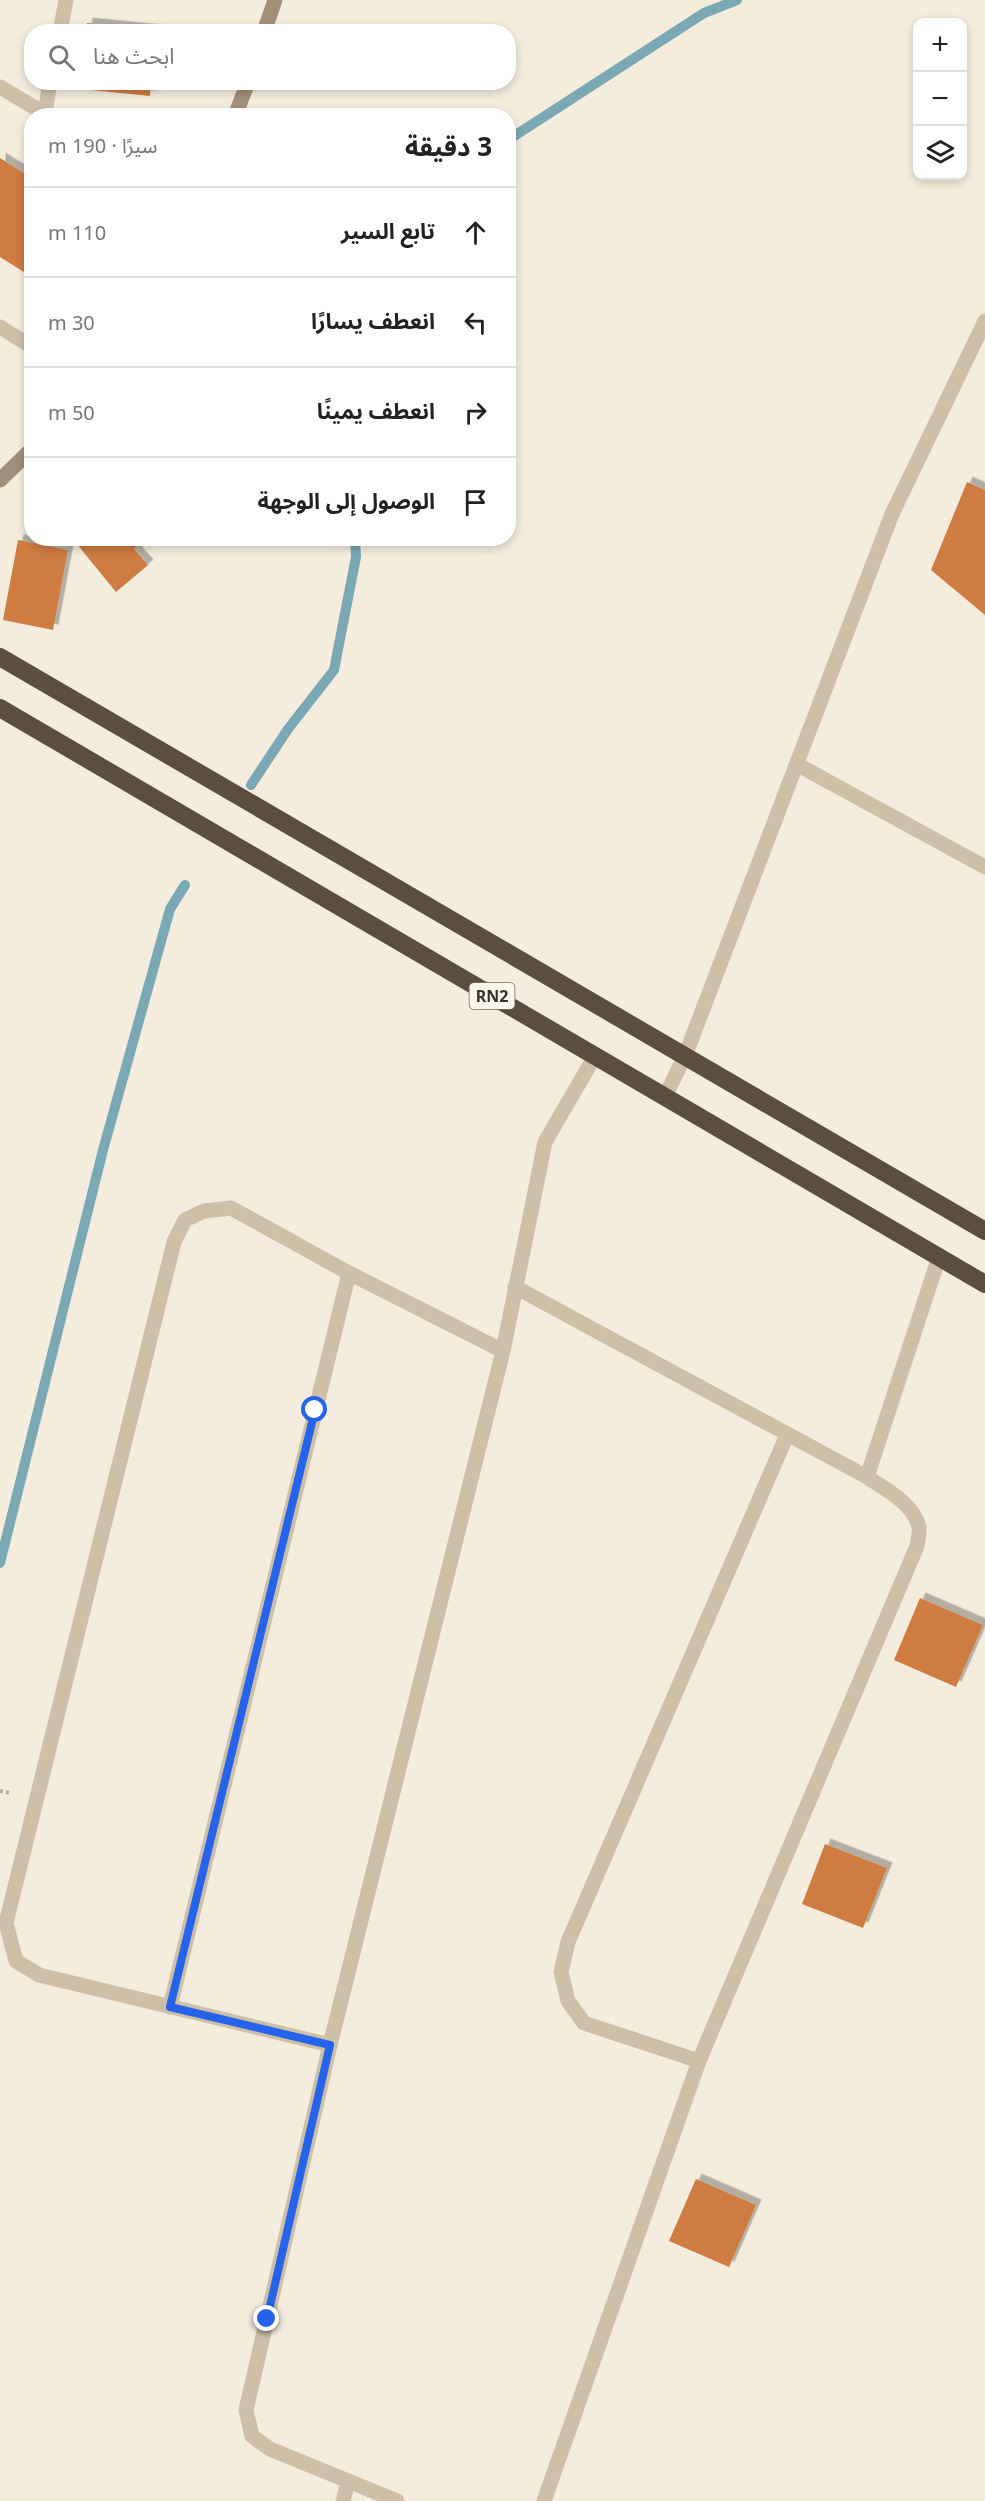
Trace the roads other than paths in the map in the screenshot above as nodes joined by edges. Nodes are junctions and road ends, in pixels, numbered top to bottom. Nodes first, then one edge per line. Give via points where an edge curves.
1 (66, 0) edge
2 (275, 0) edge
3 (62, 24) edge
4 (267, 24) edge
5 (0, 87) edge
6 (49, 90) edge
7 (245, 90) edge
8 (37, 108) edge
9 (48, 108) edge
10 (238, 108) edge
11 (985, 321) edge
12 (0, 327) edge
13 (24, 342) edge
14 (24, 457) edge
15 (0, 480) edge
16 (0, 657) edge
17 (0, 708) edge
18 (798, 765) junction
19 (985, 867) edge
20 (595, 1056) junction
21 (685, 1056) junction
22 (665, 1096) junction
23 (985, 1231) edge
24 (939, 1257) junction
25 (349, 1273) junction
26 (985, 1284) edge
27 (515, 1287) junction
28 (503, 1351) junction
29 (787, 1435) junction
30 (867, 1477) junction
31 (170, 2007) junction
32 (330, 2045) junction
33 (699, 2061) junction
34 (348, 2482) junction
35 (343, 2501) edge
36 (397, 2501) edge
37 (544, 2501) edge

1 - 3 street
2 - 4 street
5 - 8 street
6 - 9 street
7 - 10 street
11 - 18 street via 892,514
12 - 13 street
14 - 15 street
16 - 21 highway, RN2
17 - 20 highway, RN2
18 - 19 street
18 - 21 street
20 - 22 highway, RN2
20 - 27 street via 545,1142
21 - 22 street
21 - 23 highway, RN2
22 - 24 highway, RN2
24 - 26 highway, RN2
24 - 30 street
25 - 28 street
25 - 31 street
25 - 31 street via 231,1208 204,1211 185,1220 174,1242 6,1923 16,1961 39,1975
27 - 28 street
27 - 29 street
28 - 32 street
29 - 30 street
29 - 33 street via 568,1942 561,1972 568,2001 584,2023
30 - 33 street via 899,1498 912,1515 919,1528 917,1546
31 - 32 street
32 - 34 street via 246,2410 252,2436 270,2449
33 - 37 street
34 - 35 street
34 - 36 street

